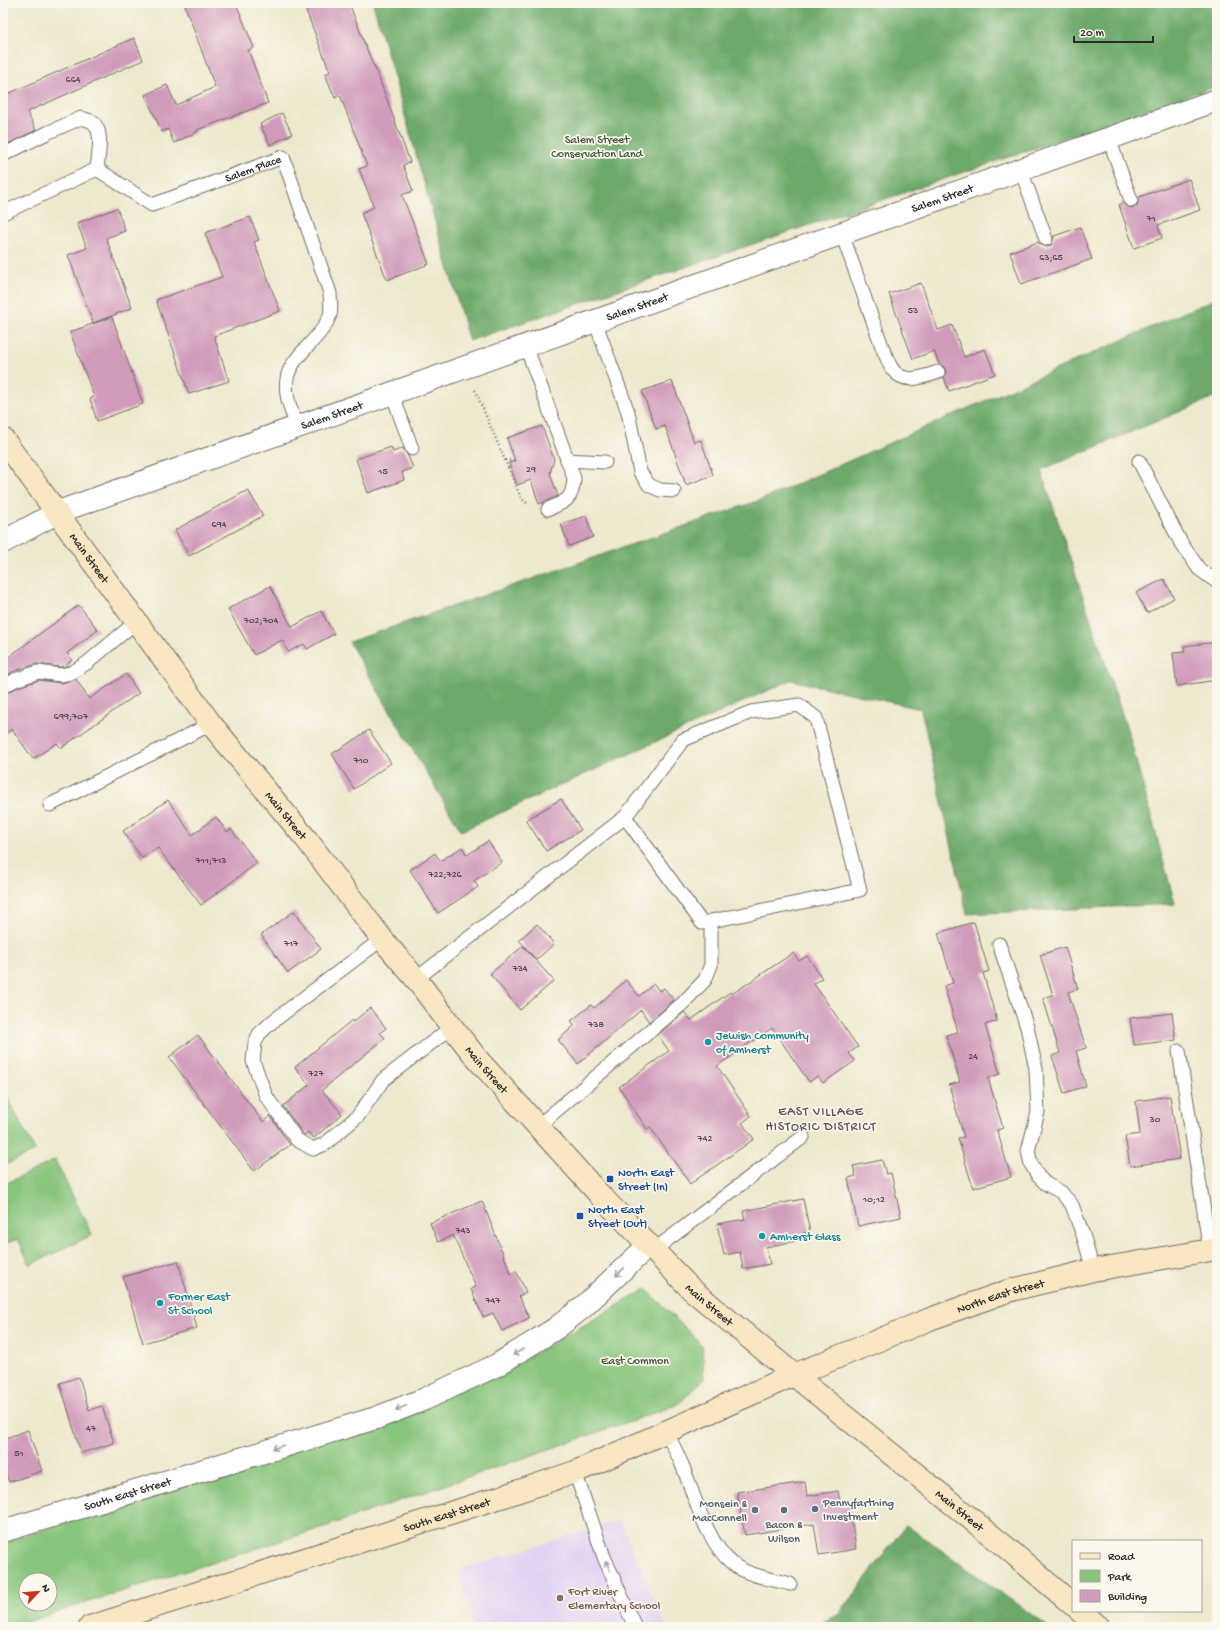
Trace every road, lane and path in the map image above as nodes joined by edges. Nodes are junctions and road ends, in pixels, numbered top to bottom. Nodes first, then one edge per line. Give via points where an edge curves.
1 (1217, 101) edge
2 (1109, 139) junction
3 (3, 155) edge
4 (96, 169) junction
5 (1021, 170) junction
6 (1131, 200) dead end
7 (3, 214) edge
8 (842, 234) junction
9 (1046, 239) dead end
10 (595, 321) junction
11 (526, 346) junction
12 (466, 367) junction
13 (938, 372) dead end
14 (392, 393) junction
15 (297, 427) junction
16 (3, 438) edge
17 (412, 449) dead end
18 (505, 460) junction
19 (567, 460) junction
20 (515, 461) dead end
21 (1139, 461) dead end
22 (605, 462) dead end
23 (674, 491) dead end
24 (548, 509) joint
25 (58, 512) junction
26 (3, 542) edge
27 (1217, 582) edge
28 (136, 622) junction
29 (3, 687) edge
30 (211, 724) junction
31 (50, 805) dead end
32 (626, 817) junction
33 (711, 921) junction
34 (382, 939) junction
35 (999, 944) dead end
36 (416, 979) junction
37 (452, 1027) junction
38 (1179, 1051) dead end
39 (538, 1126) junction
40 (803, 1137) dead end
41 (651, 1248) junction
42 (1214, 1249) edge
43 (1093, 1270) junction
44 (794, 1375) junction
45 (666, 1432) junction
46 (575, 1472) junction
47 (3, 1531) edge
48 (790, 1584) dead end
49 (1072, 1604) edge
50 (1081, 1612) edge
51 (90, 1627) edge
52 (635, 1627) edge
53 (1099, 1627) edge

1 - 2 street, Salem Street
2 - 5 street, Salem Street
2 - 6 lane
3 - 4 lane via 81,118 92,122 100,133
4 - 7 lane
4 - 15 lane, Salem Place via 152,205 283,157 330,293 331,314 322,332 294,361 287,378 287,398
5 - 8 street, Salem Street
5 - 9 lane
8 - 10 street, Salem Street
8 - 13 lane via 884,352 893,370 908,379 920,379
10 - 11 street, Salem Street
10 - 23 lane via 628,412 640,472 649,485 660,490
11 - 12 street, Salem Street
11 - 19 lane
12 - 14 street, Salem Street
12 - 18 path
14 - 15 street, Salem Street
14 - 17 lane
15 - 25 street, Salem Street
16 - 25 main road, Main Street
18 - 20 path
18 - 24 path via 521,498 534,507
19 - 22 lane
19 - 24 lane via 574,478 571,496 565,502
21 - 27 lane via 1181,543 1199,570
25 - 26 street, Salem Street
25 - 28 main road, Main Street
28 - 29 lane via 87,663 71,673 60,675 38,672
28 - 30 main road, Main Street
30 - 31 lane
30 - 34 main road, Main Street via 307,840
32 - 33 lane via 702,923
32 - 33 lane via 683,740 751,712 799,705 816,718 860,890
32 - 36 lane
33 - 39 lane via 711,965 705,980 682,1004
34 - 36 main road, Main Street
34 - 37 lane via 272,1022 259,1034 255,1043 253,1061 266,1096 297,1140 313,1149 325,1144 358,1116 383,1080
35 - 43 lane via 1027,1027 1036,1069 1038,1112 1028,1151 1031,1164 1038,1176 1061,1192 1072,1205
36 - 37 main road, Main Street
37 - 39 main road, Main Street
38 - 42 lane
39 - 41 main road, Main Street
40 - 41 lane
41 - 44 main road, Main Street via 691,1288
41 -> 47 street, South East Street via 555,1329 497,1365 425,1399 376,1418
42 - 43 main road, North East Street
43 - 44 main road, North East Street via 1008,1291 930,1319
44 - 45 main road, South East Street
44 - 49 main road, Main Street
45 - 46 main road, South East Street
45 - 48 lane via 719,1550 734,1564 748,1572
46 - 51 main road, South East Street
52 -> 46 lane via 604,1557
50 - 53 main road

